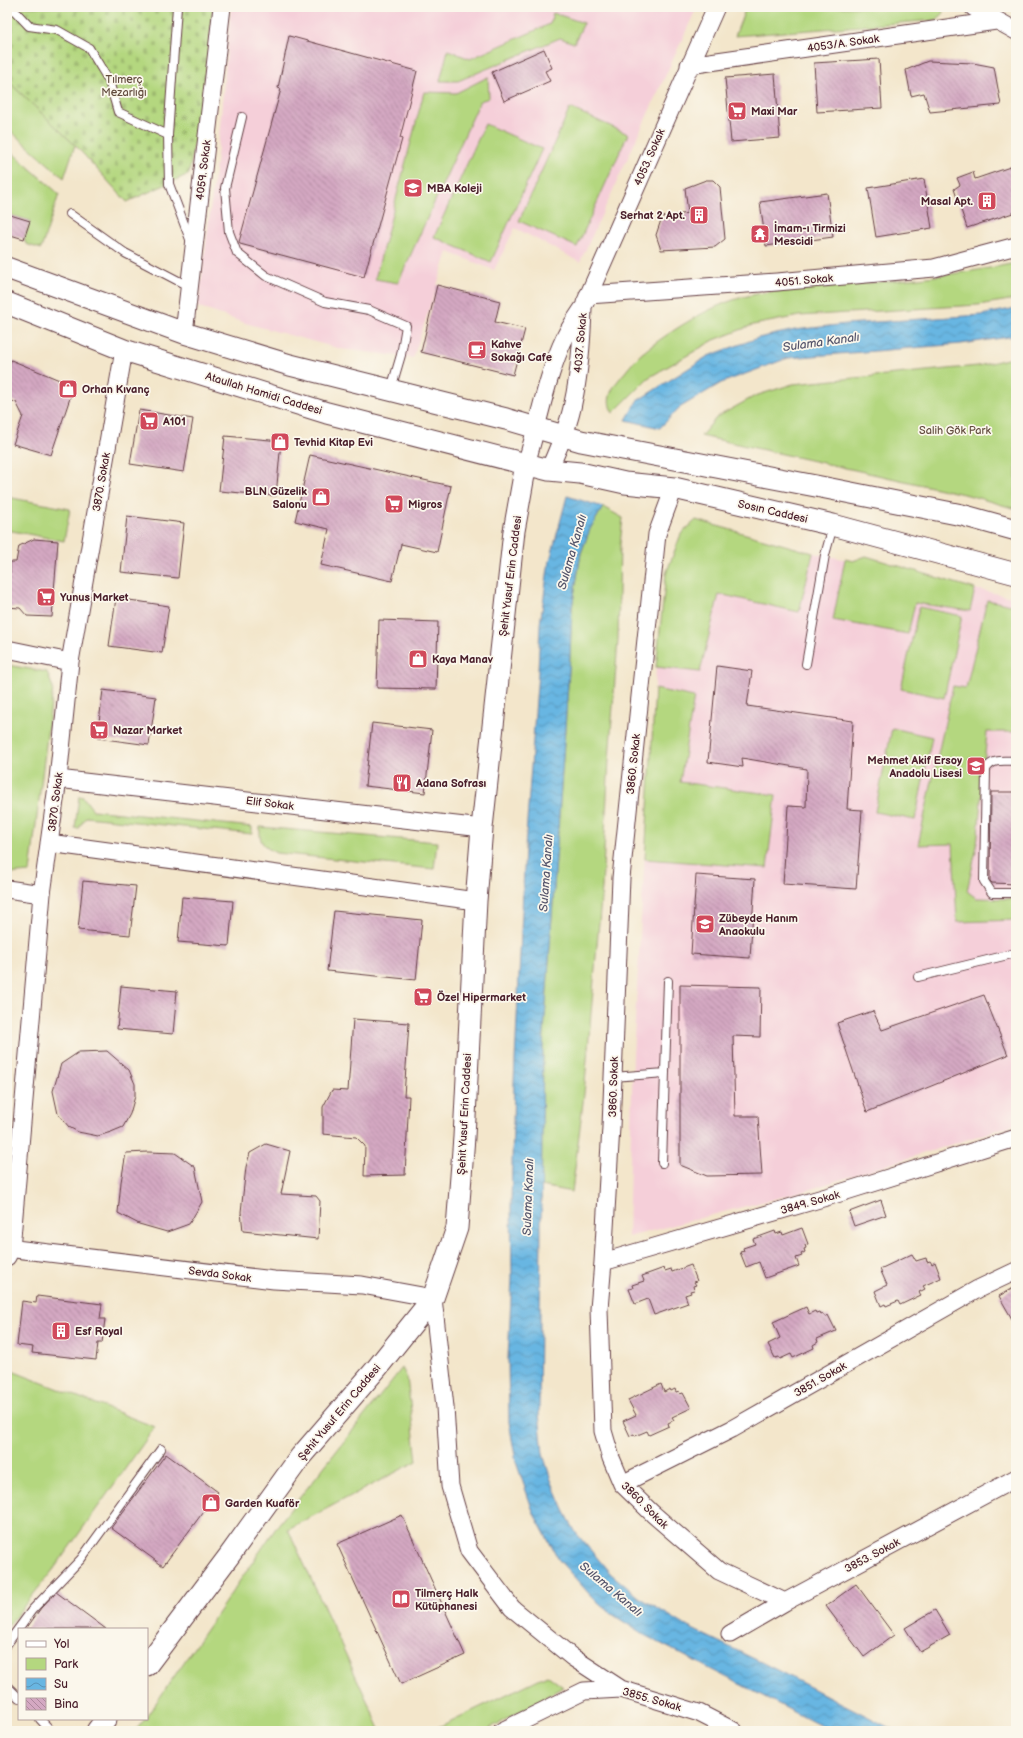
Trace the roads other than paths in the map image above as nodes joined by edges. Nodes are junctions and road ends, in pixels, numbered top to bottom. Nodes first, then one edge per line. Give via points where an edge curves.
1 (11, 7) edge
2 (177, 7) edge
3 (222, 7) edge
4 (716, 7) edge
5 (973, 7) edge
6 (996, 21) junction
7 (1016, 32) edge
8 (689, 65) junction
9 (242, 117) dead end
10 (168, 135) junction
11 (70, 214) dead end
12 (1016, 246) edge
13 (194, 250) junction
14 (7, 268) edge
15 (190, 287) junction
16 (586, 301) junction
17 (7, 303) edge
18 (184, 333) junction
19 (124, 350) junction
20 (391, 390) junction
21 (537, 428) junction
22 (563, 436) junction
23 (526, 464) junction
24 (549, 470) junction
25 (674, 488) junction
26 (833, 525) junction
27 (1016, 530) edge
28 (1016, 574) edge
29 (7, 649) edge
30 (70, 662) junction
31 (806, 664) dead end
32 (1016, 761) edge
33 (58, 779) junction
34 (482, 828) junction
35 (49, 843) junction
36 (7, 890) edge
37 (1016, 893) edge
38 (42, 894) junction
39 (476, 901) junction
40 (1016, 953) edge
41 (918, 977) dead end
42 (668, 981) dead end
43 (664, 1073) junction
44 (613, 1077) junction
45 (1016, 1138) edge
46 (662, 1163) dead end
47 (8, 1251) edge
48 (603, 1262) junction
49 (1016, 1271) edge
50 (433, 1298) junction
51 (161, 1449) dead end
52 (1016, 1478) edge
53 (622, 1484) junction
54 (785, 1602) junction
55 (19, 1628) edge
56 (18, 1629) edge
57 (730, 1634) dead end
58 (7, 1644) edge
59 (148, 1664) edge
60 (7, 1686) edge
61 (621, 1689) junction
62 (18, 1697) edge
63 (41, 1720) edge
64 (105, 1720) edge
65 (51, 1731) edge
66 (97, 1731) edge
67 (502, 1731) edge
68 (734, 1731) edge

1 - 10 lane via 29,26 57,30 89,48 109,81 118,112
2 - 10 lane
3 - 13 street, 4059. Sokak
4 - 8 street, 4053. Sokak
5 - 6 street
6 - 7 street
6 - 8 street, 4053/A. Sokak
8 - 16 street, 4053. Sokak
9 - 20 lane via 225,188 229,232 237,253 266,276 325,302 369,310 406,326
10 - 13 lane via 169,184
11 - 15 lane via 125,253
12 - 16 street, 4051. Sokak via 934,268
13 - 15 street, 4059. Sokak
14 - 18 street
15 - 18 street, 4059. Sokak
16 - 21 street, 4037. Sokak via 563,344 546,388
16 - 22 street, 4037. Sokak via 573,404
17 - 19 street, Ataullah Hamidi Caddesi
18 - 20 street via 290,365
19 - 23 street, Ataullah Hamidi Caddesi via 327,413
19 - 30 street, 3870. Sokak
20 - 21 street
21 - 22 street
21 - 23 street, 4037. Sokak
22 - 24 street, 4037. Sokak
22 - 27 street via 962,515
23 - 24 street, Sosın Caddesi
23 - 34 street, Şehit Yusuf Erin Caddesi via 514,531
24 - 25 street, Sosın Caddesi
25 - 26 street, Sosın Caddesi
25 - 44 street, 3860. Sokak via 657,534 621,870
26 - 28 street, Sosın Caddesi
26 - 31 lane via 825,555
29 - 30 street
30 - 33 street, 3870. Sokak
32 - 37 lane via 994,761 986,769 984,881 992,893
33 - 34 street, Elif Sokak
33 - 35 street, 3870. Sokak
34 - 39 street, Şehit Yusuf Erin Caddesi
35 - 38 street, 3870. Sokak
35 - 39 street
36 - 38 street
38 - 47 street, 3870. Sokak
39 - 50 street, Şehit Yusuf Erin Caddesi via 457,1228
40 - 41 lane
42 - 43 lane
43 - 44 lane
43 - 46 lane
44 - 48 street, 3860. Sokak
45 - 48 street, 3849. Sokak via 840,1193
47 - 50 street, Sevda Sokak via 274,1280 362,1285
48 - 53 street, 3860. Sokak via 599,1309 603,1431
49 - 53 street, 3851. Sokak via 978,1289 732,1429
50 - 59 street, Şehit Yusuf Erin Caddesi via 301,1456
50 - 61 street via 446,1407 450,1486 469,1550 512,1608 572,1656
51 - 55 lane via 81,1558 32,1610
52 - 54 street, 3853. Sokak
53 - 54 street, 3860. Sokak via 652,1514 719,1571
54 - 57 street, 3853. Sokak
56 - 58 lane
60 - 62 lane
61 - 67 street, 3855. Sokak via 584,1691
61 - 68 street, 3855. Sokak via 698,1713
63 - 65 lane
64 - 66 street

